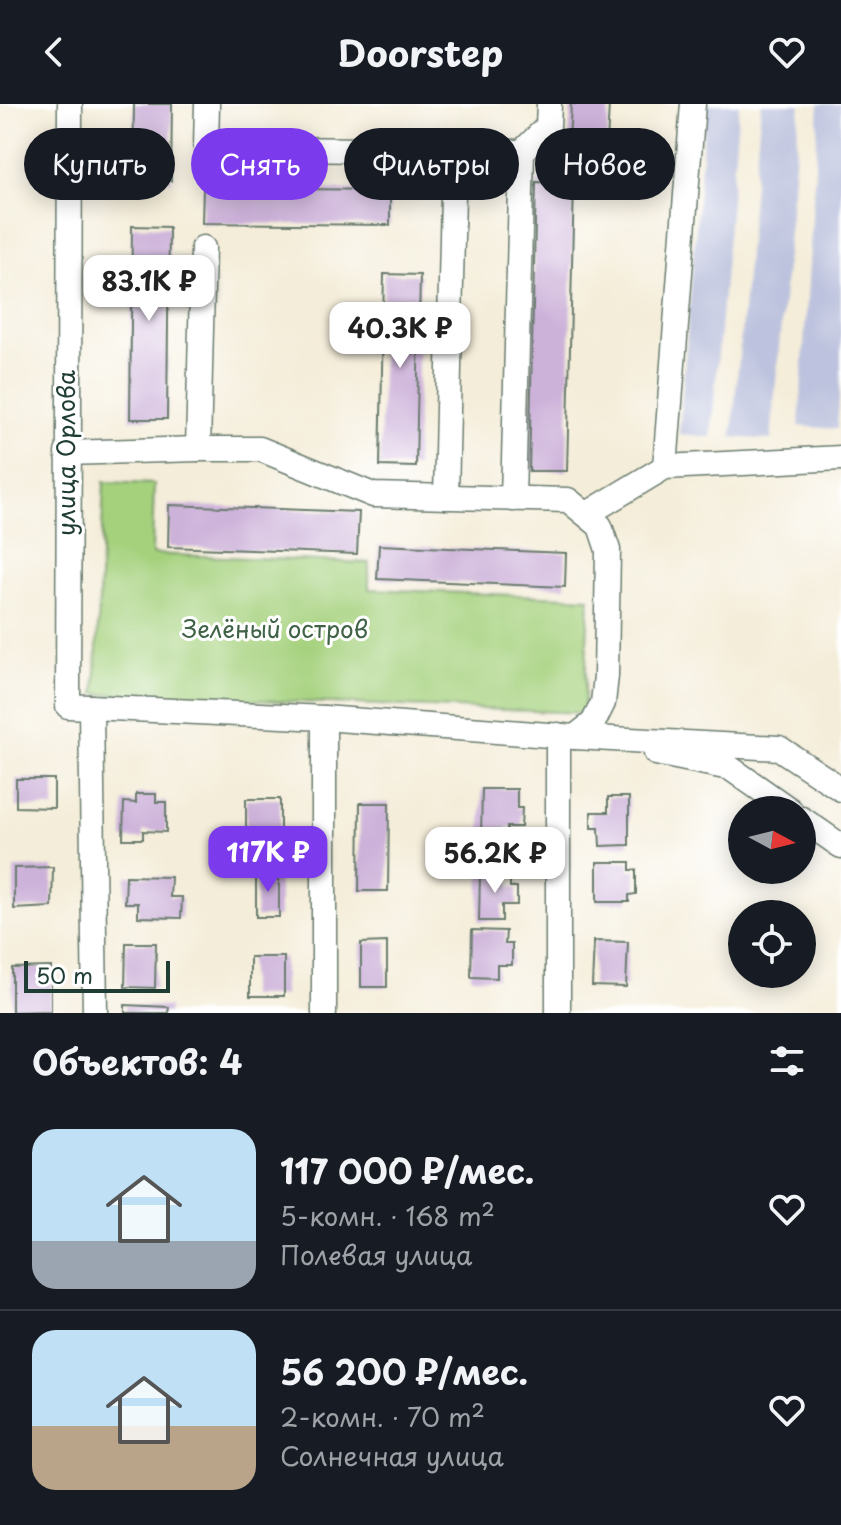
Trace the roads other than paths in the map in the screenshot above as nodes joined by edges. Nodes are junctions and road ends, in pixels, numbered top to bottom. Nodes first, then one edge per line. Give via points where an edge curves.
1 (70, 104) edge
2 (207, 104) edge
3 (549, 104) edge
4 (693, 104) edge
5 (344, 150) edge
6 (519, 152) edge
7 (522, 152) junction
8 (453, 200) edge
9 (203, 248) dead end
10 (198, 449) junction
11 (67, 453) junction
12 (841, 458) edge
13 (665, 467) junction
14 (446, 497) junction
15 (513, 499) junction
16 (587, 514) junction
17 (79, 706) junction
18 (324, 718) junction
19 (567, 736) junction
20 (841, 789) edge
21 (770, 796) edge
22 (816, 829) edge
23 (841, 846) edge
24 (95, 1013) edge
25 (324, 1013) edge
26 (558, 1013) edge

1 - 11 street, улица Орлова
2 - 5 street via 206,148
3 - 7 street via 548,126
4 - 13 street
6 - 7 street
7 - 15 street
8 - 14 street
9 - 10 street
10 - 11 street
10 - 14 street via 260,449 373,495
11 - 17 street, улица Орлова
12 - 13 street
13 - 16 street
14 - 15 street
15 - 16 street via 568,500
16 - 19 street via 600,526 608,550 606,676 603,703 593,723
17 - 18 street
17 - 24 street, улица Орлова
18 - 19 street
18 - 25 street
19 - 20 street via 779,748
19 - 21 street via 730,768
19 - 26 street
22 - 23 street

